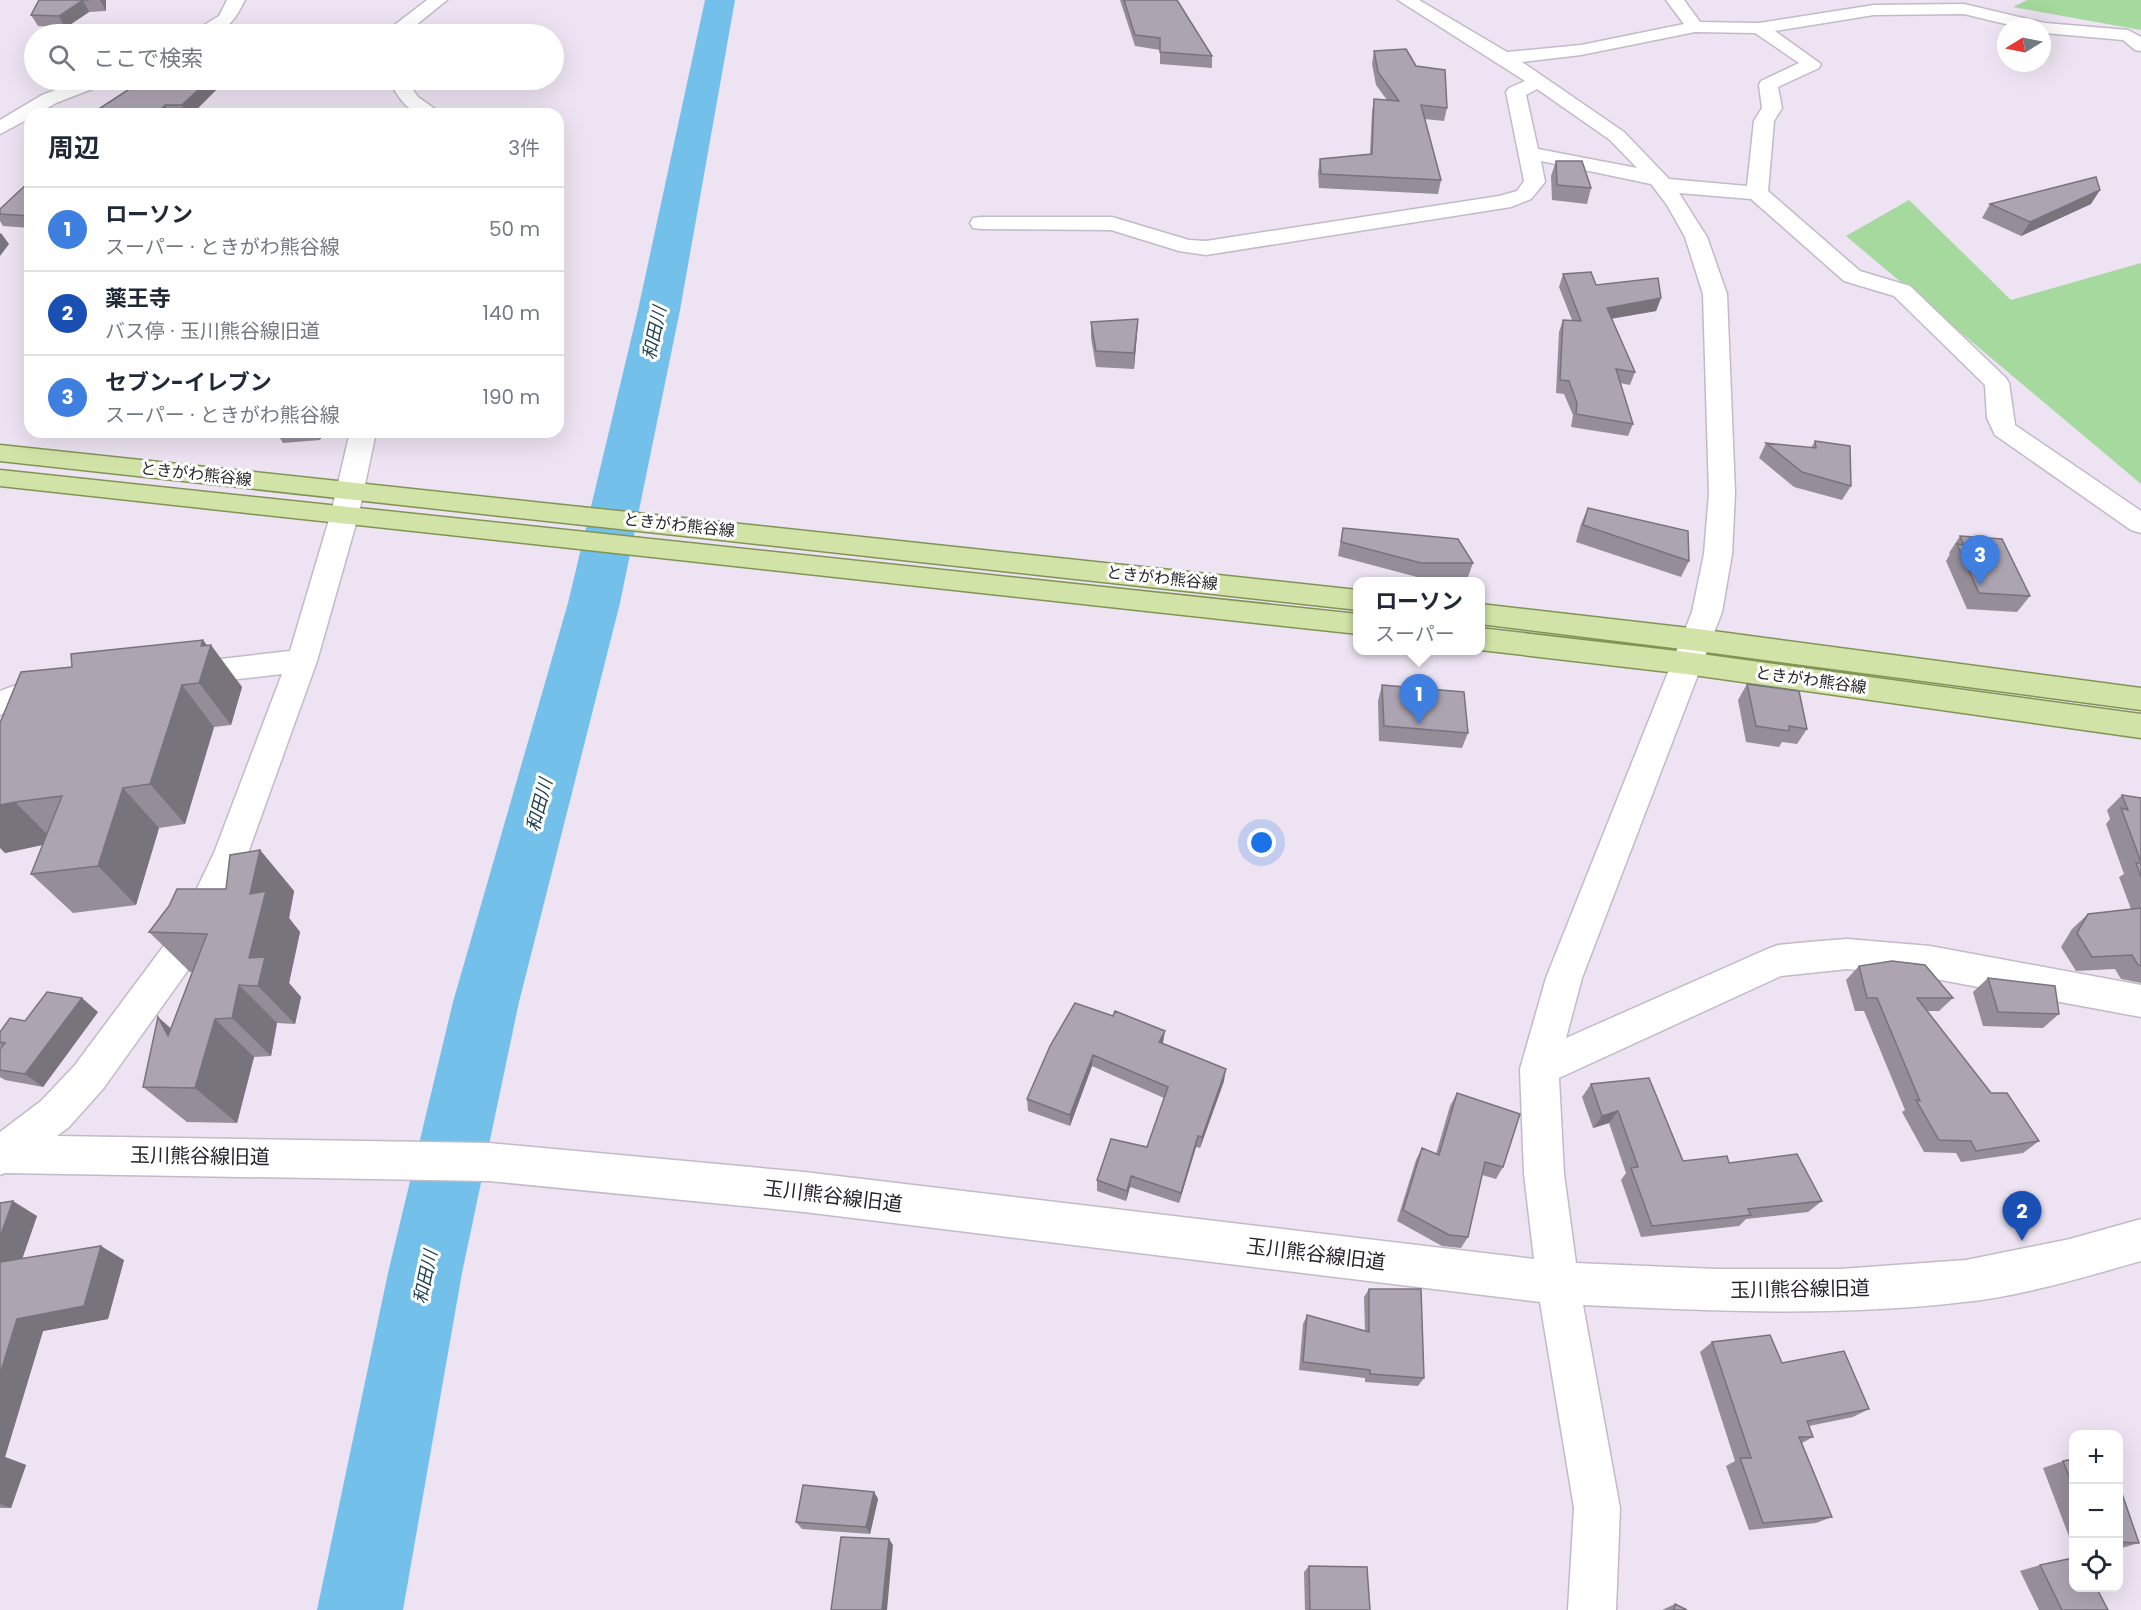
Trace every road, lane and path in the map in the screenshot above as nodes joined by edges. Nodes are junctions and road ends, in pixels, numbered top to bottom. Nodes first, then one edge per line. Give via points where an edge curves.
1 (236, 0) edge
2 (438, 0) edge
3 (457, 0) edge
4 (1407, 0) edge
5 (1675, 0) edge
6 (442, 18) dead end
7 (218, 24) edge
8 (407, 24) edge
9 (1695, 27) junction
10 (1759, 28) junction
11 (2141, 46) edge
12 (1503, 58) junction
13 (1538, 82) junction
14 (72, 90) edge
15 (404, 90) edge
16 (429, 91) dead end
17 (34, 108) edge
18 (422, 108) edge
19 (431, 108) edge
20 (24, 114) edge
21 (0, 128) edge
22 (1529, 153) junction
23 (1660, 182) junction
24 (1757, 192) junction
25 (981, 223) dead end
26 (362, 438) edge
27 (0, 453) edge
28 (0, 478) edge
29 (347, 502) junction
30 (2141, 524) edge
31 (708, 541) junction
32 (1353, 600) edge
33 (1485, 615) edge
34 (1353, 623) edge
35 (1485, 639) edge
36 (1692, 651) junction
37 (302, 661) junction
38 (160, 677) edge
39 (77, 686) edge
40 (2141, 699) edge
41 (0, 704) edge
42 (2141, 726) edge
43 (2141, 1001) edge
44 (1539, 1068) junction
45 (1, 1154) edge
46 (2141, 1240) edge
47 (1558, 1283) junction
48 (1592, 1610) edge

1 - 7 street via 226,19
2 - 8 street
3 - 6 street
4 - 12 street
5 - 9 street
9 - 10 street
9 - 12 street via 1581,50
10 - 11 street via 1874,10 1964,9 2046,28 2128,35
10 - 24 street via 1812,64 1768,85 1772,108 1764,121
12 - 13 street
13 - 22 street via 1516,93
13 - 23 street via 1617,136
14 - 17 street
15 - 18 street via 411,101
16 - 19 street
20 - 21 street
22 - 23 street
22 - 25 street via 1535,182 1524,195 1503,202 1206,248 1112,224
23 - 24 street
23 - 36 street via 1696,237 1715,294 1722,494 1718,554 1707,612
24 - 30 street via 1852,276 1902,291 1997,383 1998,418 2004,429
26 - 29 street
27 - 29 main road, ときがわ熊谷線
28 - 29 main road, ときがわ熊谷線
29 - 31 main road, ときがわ熊谷線
29 - 37 street
31 - 32 main road, ときがわ熊谷線
31 - 34 main road, ときがわ熊谷線
33 - 36 main road, ときがわ熊谷線
35 - 36 main road, ときがわ熊谷線
36 - 40 main road, ときがわ熊谷線
36 - 42 main road, ときがわ熊谷線
36 - 44 street via 1564,978
37 - 38 street
37 - 45 street via 231,853 193,934 89,1077 55,1114
39 - 41 street via 29,691
43 - 44 street via 1930,962 1847,954 1809,957 1778,962
44 - 47 street via 1544,1174
45 - 47 street, 玉川熊谷線旧道 via 489,1162 804,1192
46 - 47 street, 玉川熊谷線旧道 via 2070,1260 1966,1281 1840,1290 1716,1290
47 - 48 street via 1597,1508

